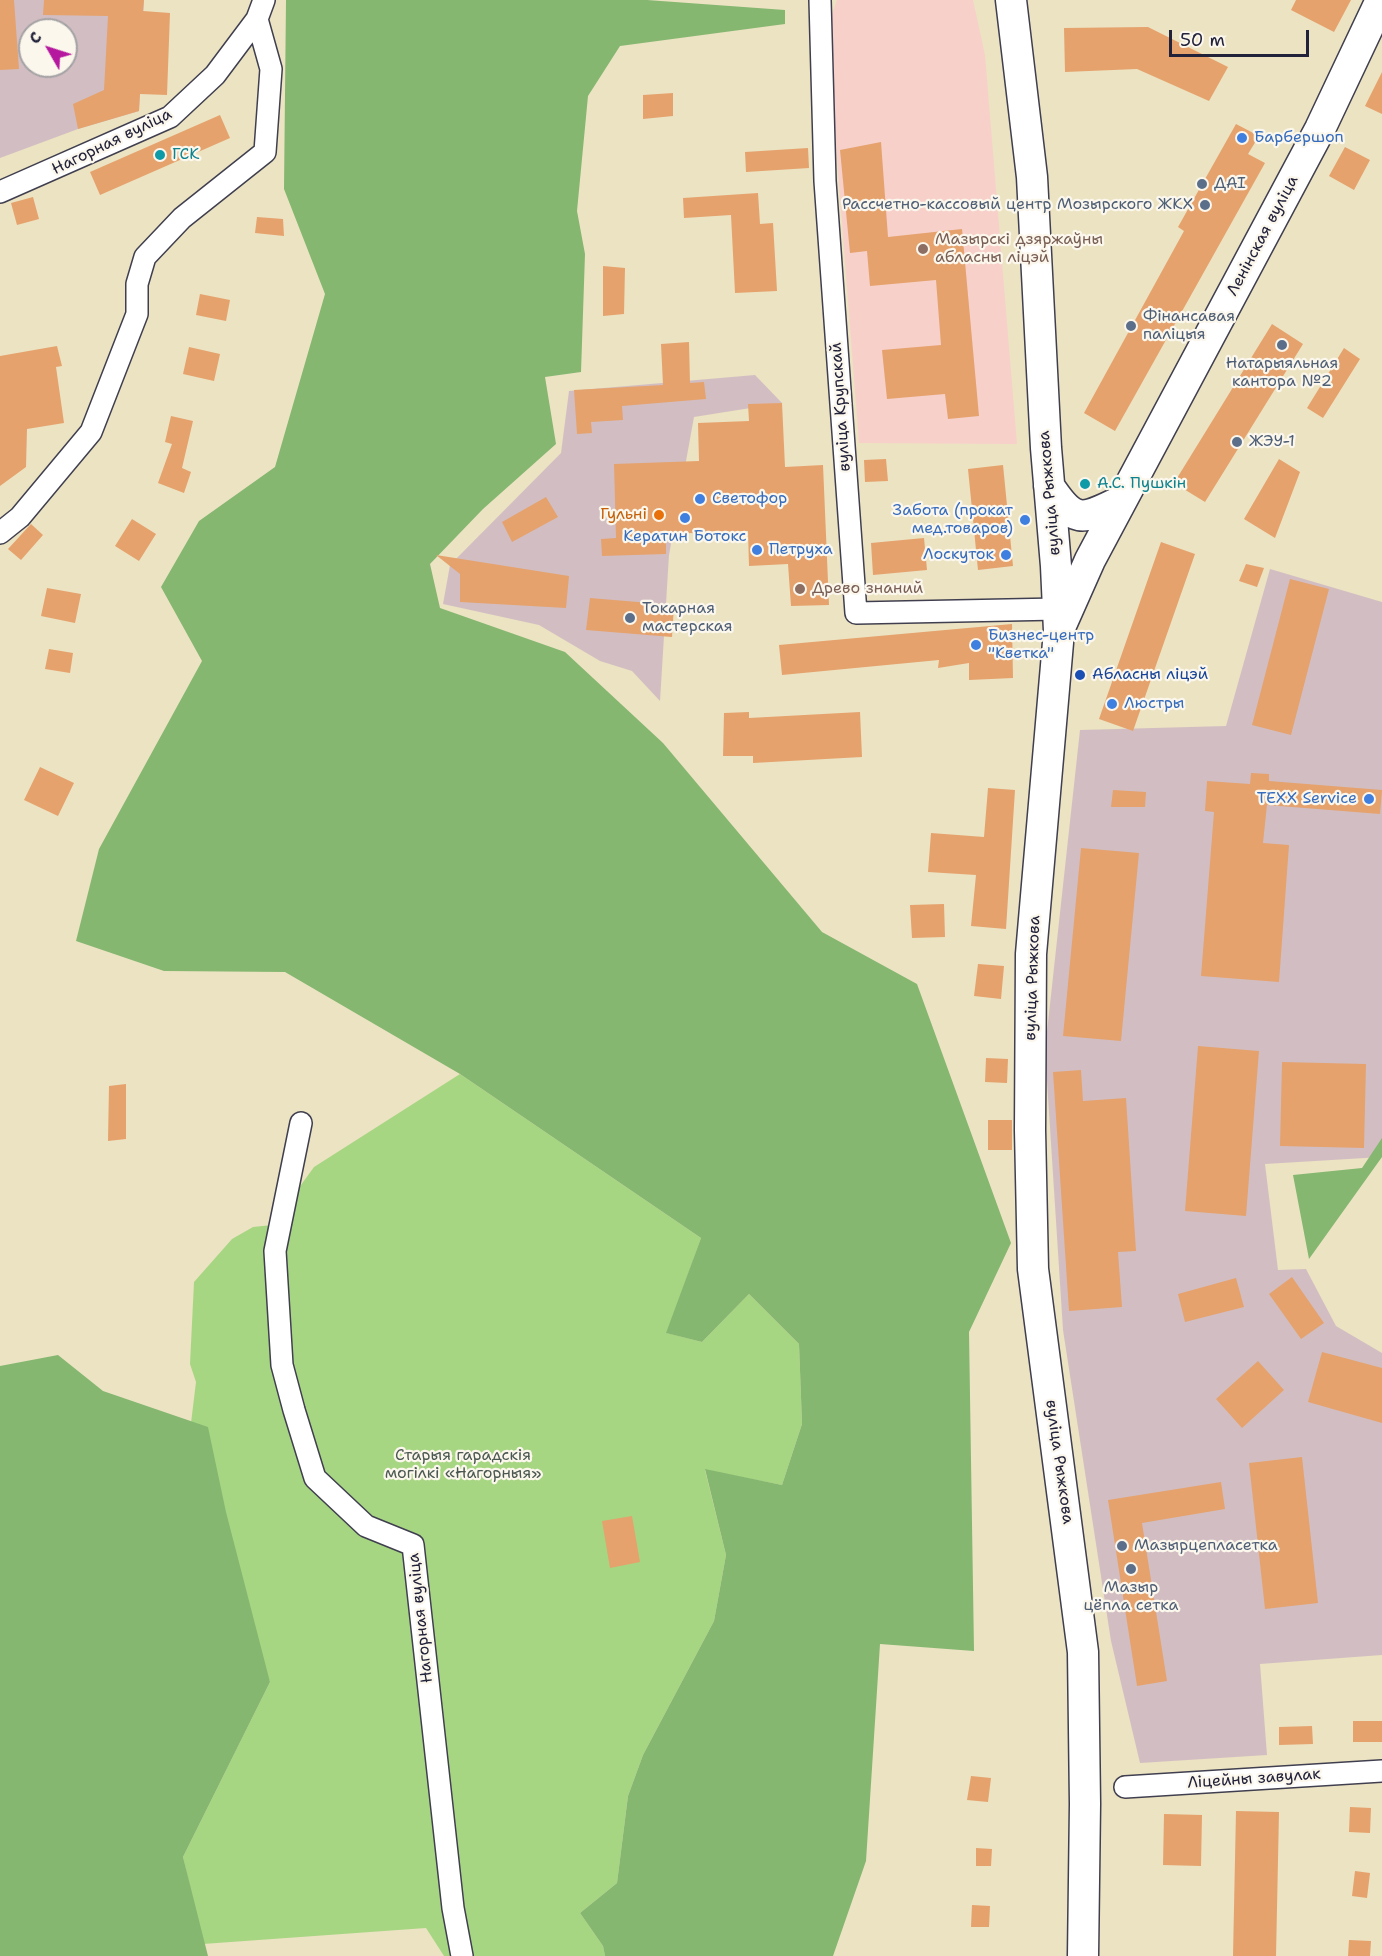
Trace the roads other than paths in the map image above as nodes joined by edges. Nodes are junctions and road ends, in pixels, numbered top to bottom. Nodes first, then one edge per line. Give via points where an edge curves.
1 (820, 0) edge
2 (1011, 0) edge
3 (1381, 0) edge
4 (260, 10) edge
5 (0, 192) edge
6 (1049, 486) junction
7 (1121, 501) junction
8 (0, 533) edge
9 (1058, 620) junction
10 (301, 1123) dead end
11 (1382, 1771) edge
12 (1125, 1787) dead end
13 (462, 1956) edge
14 (1083, 1956) edge

1 - 9 street, вуліца Крупскай via 825,181 856,613
2 - 6 main road, вуліца Рыжкова via 1032,177
3 - 7 main road, Ленінская вуліца via 1320,129
4 - 5 street, Нагорная вуліца via 215,75 170,117
4 - 8 street, Нагорная вуліца via 271,69 265,152 182,219 145,257 137,284 137,314 91,432 20,517
6 - 7 main road via 1062,506 1072,513 1089,516
6 - 9 main road, вуліца Рыжкова
7 - 9 main road, Ленінская вуліца
9 - 14 main road, вуліца Рыжкова via 1031,954 1030,1130 1033,1269 1083,1652
10 - 13 street, Нагорная вуліца via 275,1251 282,1365 315,1478 366,1526 413,1545 453,1908
11 - 12 street, Ліцейны завулак

